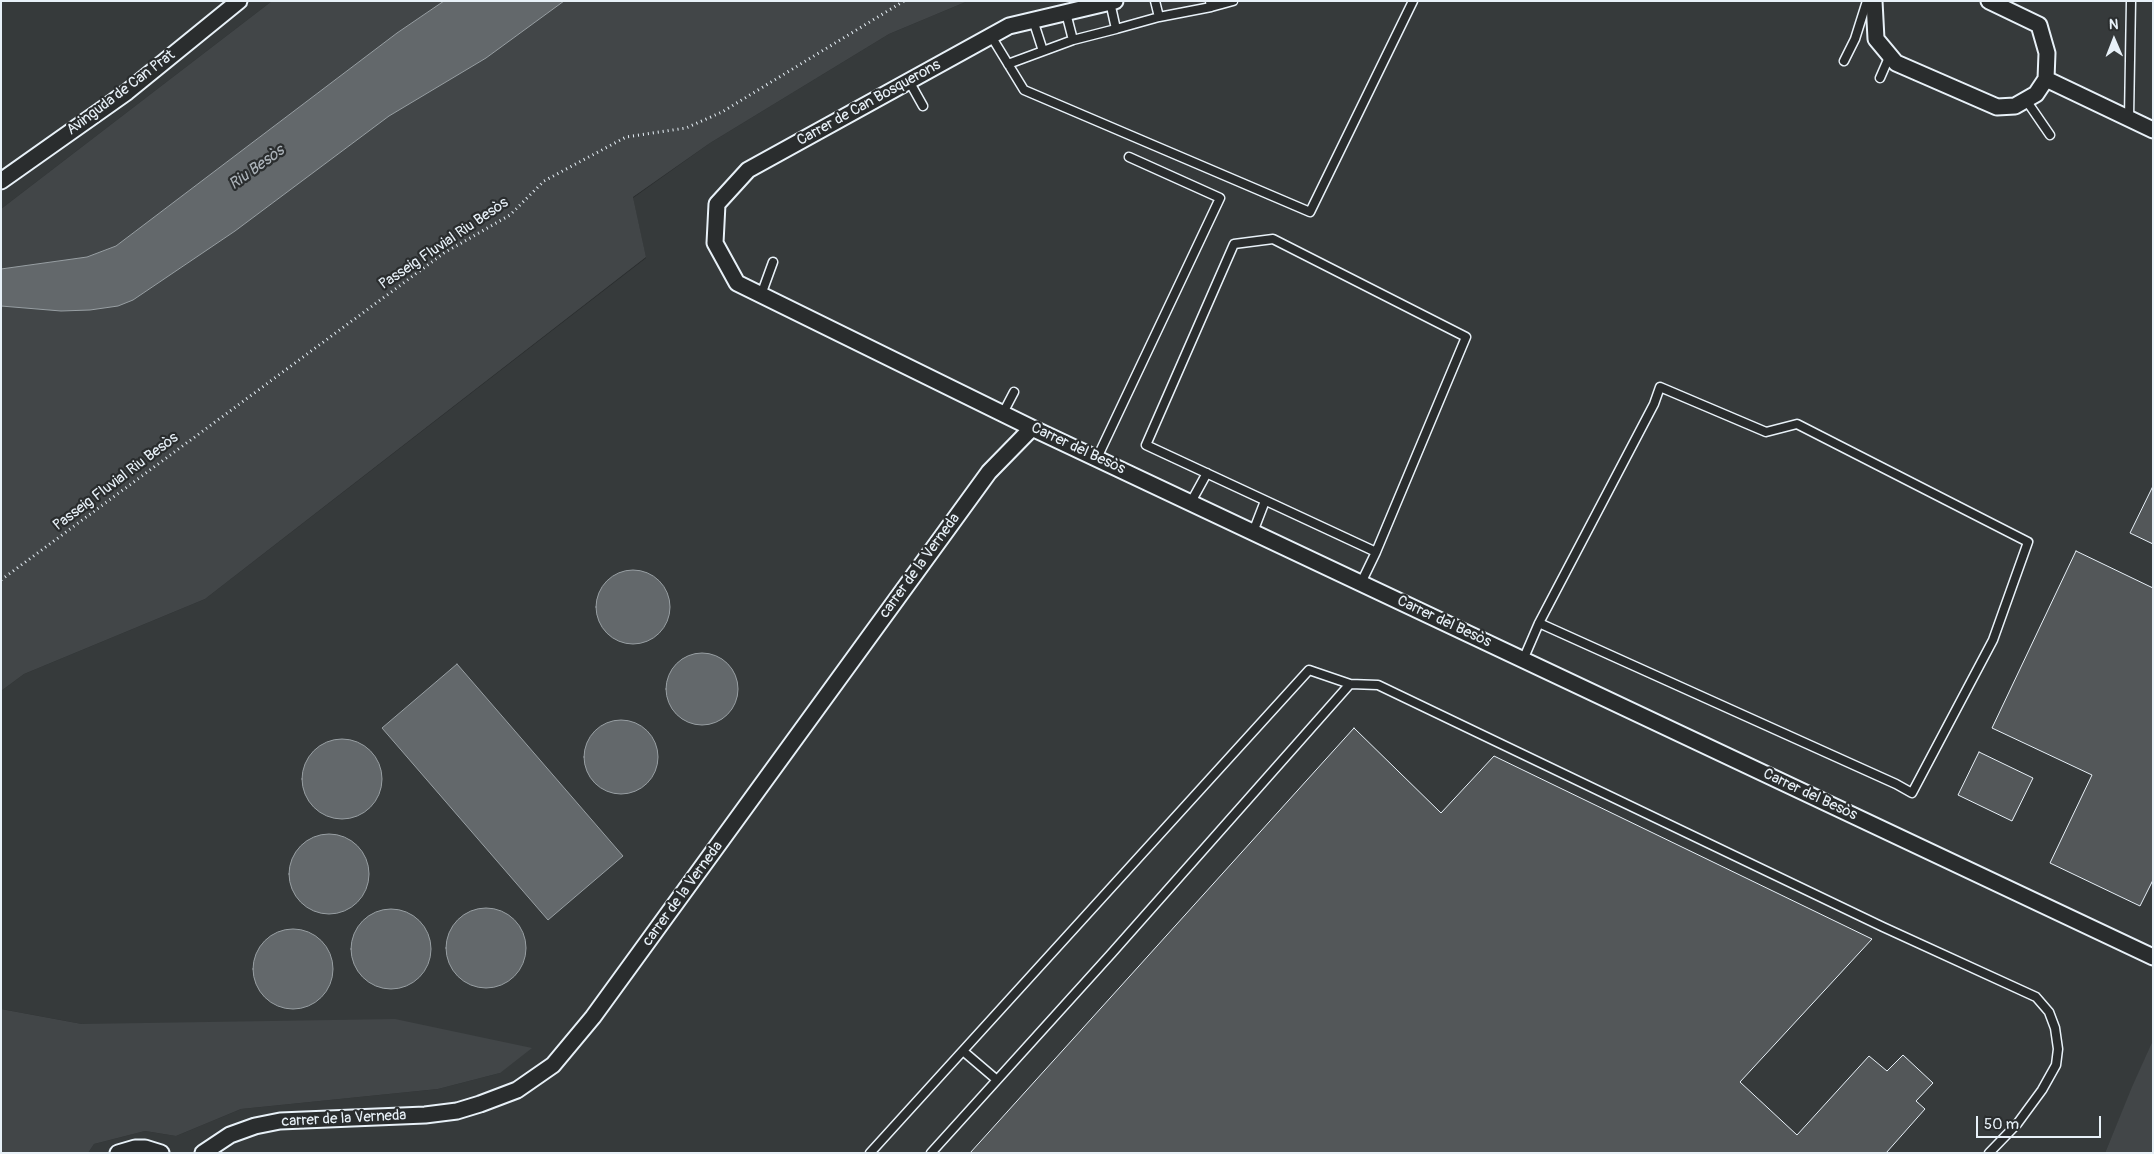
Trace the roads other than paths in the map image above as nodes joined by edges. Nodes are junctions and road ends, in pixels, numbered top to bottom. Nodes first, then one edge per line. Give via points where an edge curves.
1 (238, 1) edge
2 (1155, 1) edge
3 (1233, 1) edge
4 (1413, 1) edge
5 (1867, 1) edge
6 (1874, 1) edge
7 (1989, 1) edge
8 (2131, 1) edge
9 (1112, 2) edge
10 (1210, 4) edge
11 (1066, 13) junction
12 (1159, 17) junction
13 (1034, 20) junction
14 (1116, 28) junction
15 (991, 36) junction
16 (1073, 40) junction
17 (1043, 51) junction
18 (1890, 55) junction
19 (1844, 61) dead end
20 (1008, 64) junction
21 (1880, 78) dead end
22 (2046, 79) junction
23 (909, 82) junction
24 (2026, 100) junction
25 (923, 106) dead end
26 (2128, 118) junction
27 (2153, 130) edge
28 (2050, 136) dead end
29 (1129, 157) dead end
30 (1, 181) edge
31 (773, 262) dead end
32 (737, 283) joint
33 (761, 294) junction
34 (1014, 394) dead end
35 (1003, 413) junction
36 (1032, 428) junction
37 (1097, 458) junction
38 (1207, 473) junction
39 (1265, 501) junction
40 (1191, 502) junction
41 (1253, 532) junction
42 (1376, 552) junction
43 (1361, 583) junction
44 (1539, 623) junction
45 (1523, 660) junction
46 (1350, 684) junction
47 (2153, 957) edge
48 (963, 1051) junction
49 (997, 1080) junction
50 (118, 1153) edge
51 (161, 1153) edge
52 (204, 1153) edge
53 (870, 1153) edge
54 (931, 1153) edge
55 (1989, 1153) edge

1 - 30 street, Avinguda de Can Prat via 127,92
2 - 12 lane
3 - 10 lane
4 - 20 lane via 1310,212 1024,90
5 - 19 lane
6 - 18 street via 1876,39
7 - 22 street via 2040,25 2047,53
8 - 26 lane
9 - 11 street, Carrer de Can Bosquerons
9 - 14 lane
10 - 12 lane
11 - 13 street, Carrer de Can Bosquerons
11 - 16 lane
12 - 14 lane
13 - 15 street, Carrer de Can Bosquerons via 1009,26
13 - 17 lane
14 - 16 lane
15 - 20 lane
15 - 23 street, Carrer de Can Bosquerons
16 - 17 lane
17 - 20 lane
18 - 21 lane
18 - 24 street via 1896,63 1997,107 2015,106
22 - 24 street via 2036,94
22 - 26 street
23 - 25 lane
23 - 32 street, Carrer de Can Bosquerons via 748,170 717,204 715,243
24 - 28 lane
26 - 27 street
29 - 37 lane via 1220,198
31 - 33 lane
32 - 33 street, Carrer del Besòs
33 - 35 street, Carrer del Besòs
34 - 35 lane
35 - 36 street, Carrer del Besòs
36 - 37 street, Carrer del Besòs
36 - 52 street, carrer de la Verneda via 989,472 594,1017 552,1065 516,1090 456,1111 280,1121 230,1135
37 - 40 street, Carrer del Besòs
38 - 39 lane
38 - 40 lane
38 - 42 lane via 1146,445 1234,244 1273,239 1466,337
39 - 41 lane
39 - 42 lane
40 - 41 street, Carrer del Besòs
41 - 43 street, Carrer del Besòs
42 - 43 lane
43 - 45 street, Carrer del Besòs
44 - 44 lane via 1660,387 1766,432 1797,424 2028,542 1993,640 1912,793
44 - 45 lane
45 - 47 street, Carrer del Besòs
46 - 48 lane via 1309,670
46 - 49 lane
46 - 55 lane via 1378,685 2036,997 2049,1012 2055,1028 2056,1065 2017,1124
48 - 49 lane
48 - 53 lane
49 - 54 lane
50 - 51 street via 146,1148

